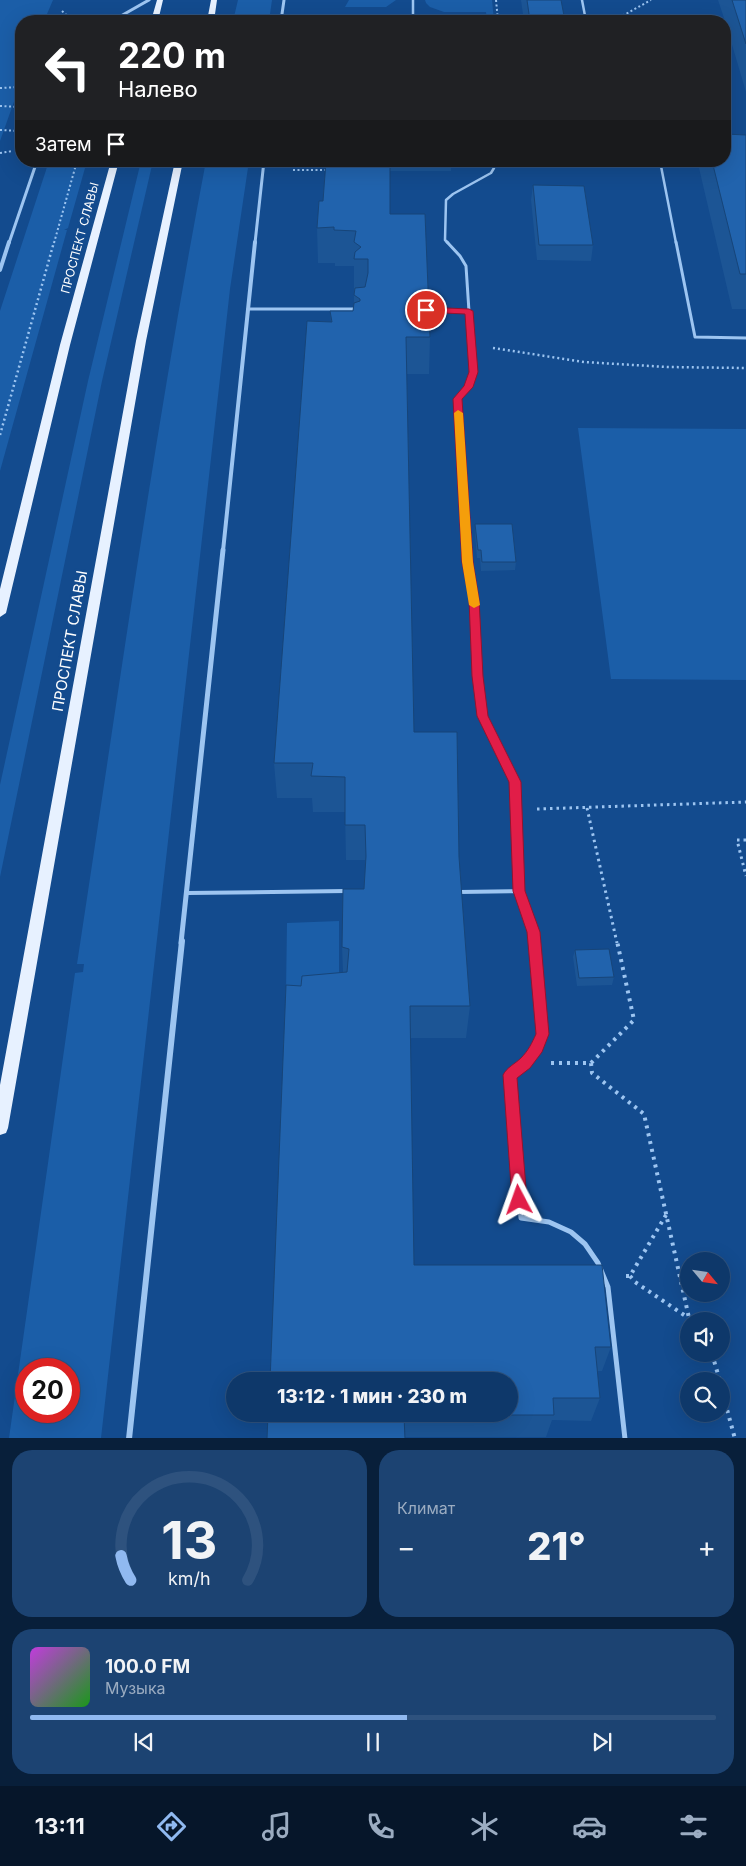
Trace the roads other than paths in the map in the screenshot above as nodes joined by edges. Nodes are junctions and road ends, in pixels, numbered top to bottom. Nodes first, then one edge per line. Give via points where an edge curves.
1 (149, 0) edge
2 (160, 0) edge
3 (214, 0) edge
4 (284, 0) edge
5 (413, 0) edge
6 (582, 0) edge
7 (123, 15) edge
8 (156, 15) edge
9 (211, 15) edge
10 (282, 15) edge
11 (413, 15) edge
12 (585, 15) edge
13 (35, 167) edge
14 (113, 167) edge
15 (179, 167) edge
16 (263, 167) edge
17 (494, 167) edge
18 (661, 167) edge
19 (0, 270) edge
20 (248, 308) junction
21 (358, 309) edge
22 (426, 310) edge
23 (469, 311) junction
24 (746, 338) edge
25 (0, 612) edge
26 (356, 891) edge
27 (519, 891) junction
28 (457, 892) edge
29 (188, 893) junction
30 (0, 1128) edge
31 (129, 1438) edge
32 (625, 1438) edge

1 - 7 street
2 - 8 main road
3 - 9 main road
4 - 10 street
5 - 11 lane
6 - 12 lane
13 - 19 street
14 - 25 main road, ПРОСПЕКТ СЛАВЫ via 65,345
15 - 30 main road, ПРОСПЕКТ СЛАВЫ via 141,340
16 - 20 street
17 - 23 lane via 491,173 446,200 445,240 466,266
18 - 24 lane via 695,337
20 - 21 lane
20 - 29 street
22 - 23 lane
23 - 27 lane via 473,372 468,387 458,399 477,676 482,716 515,782
26 - 29 lane
27 - 28 lane
27 - 32 lane via 534,932 542,1034 538,1048 510,1075 521,1218 549,1222 571,1232 598,1262 608,1287
29 - 31 street

